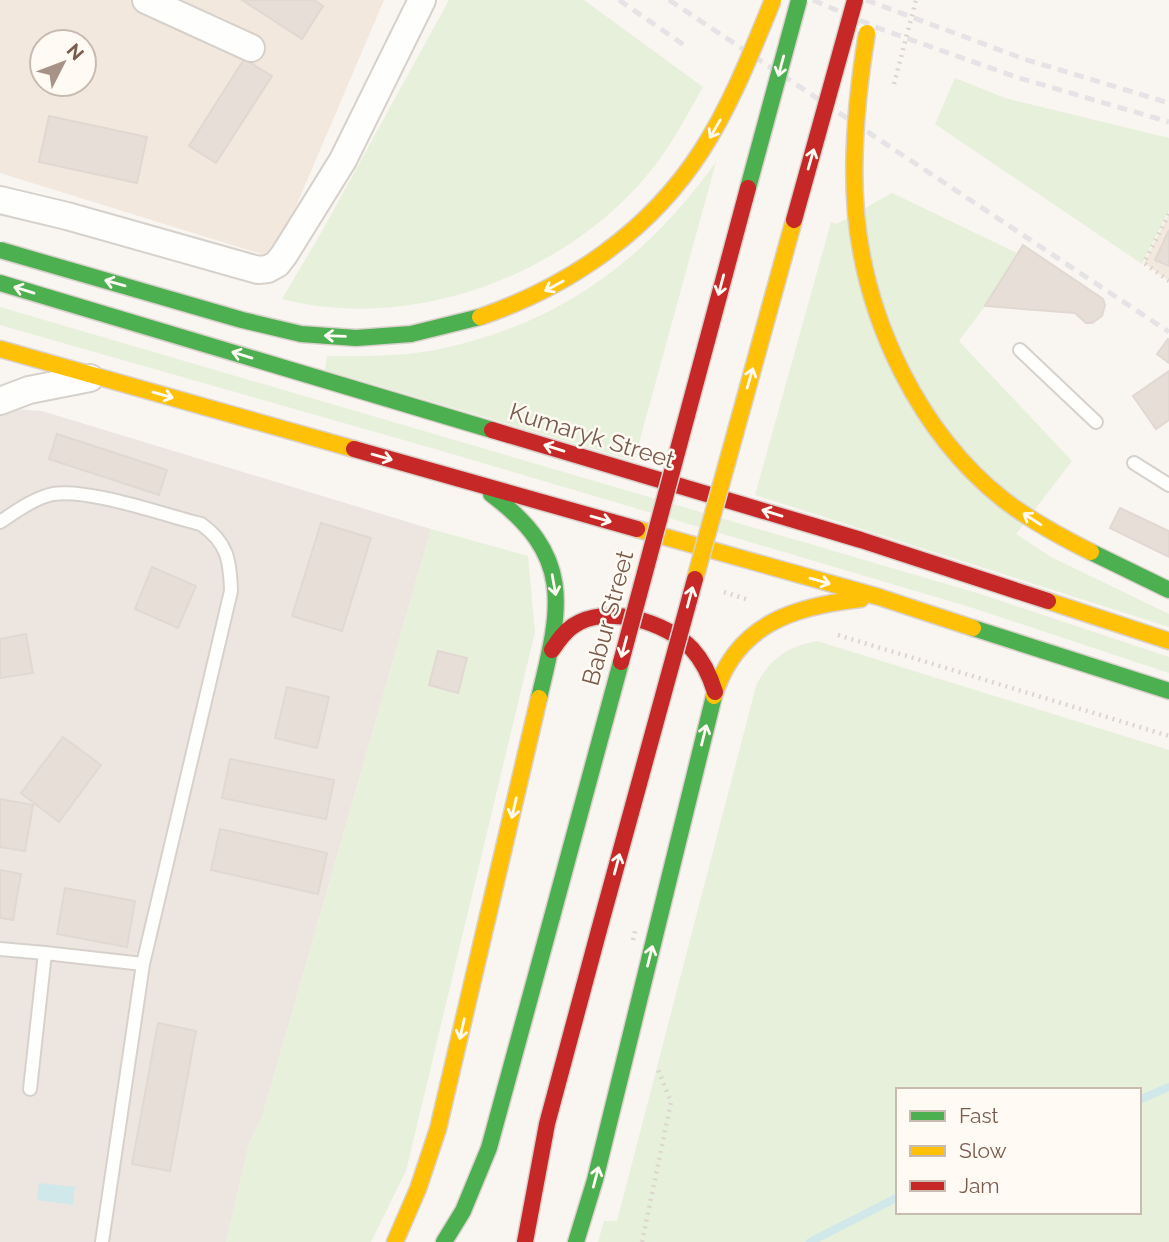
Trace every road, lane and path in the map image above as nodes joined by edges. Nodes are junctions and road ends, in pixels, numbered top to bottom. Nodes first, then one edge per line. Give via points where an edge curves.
1 (146, 0) edge
2 (422, 0) edge
3 (774, 0) edge
4 (799, 0) edge
5 (855, 0) edge
6 (916, 0) edge
7 (870, 14) dead end
8 (251, 48) dead end
9 (894, 88) dead end
10 (0, 200) edge
11 (1169, 214) edge
12 (0, 250) edge
13 (1169, 281) edge
14 (0, 282) edge
15 (0, 349) edge
16 (1020, 350) dead end
17 (97, 377) junction
18 (0, 401) edge
19 (1096, 422) dead end
20 (1134, 463) dead end
21 (468, 481) junction
22 (1169, 485) edge
23 (0, 522) edge
24 (727, 582) dead end
25 (716, 590) dead end
26 (1169, 590) edge
27 (723, 595) dead end
28 (879, 597) junction
29 (782, 614) junction
30 (826, 631) dead end
31 (1169, 641) edge
32 (552, 650) junction
33 (1169, 691) edge
34 (715, 692) junction
35 (1169, 736) edge
36 (636, 927) dead end
37 (633, 940) dead end
38 (0, 949) edge
39 (46, 953) junction
40 (143, 964) junction
41 (653, 1059) dead end
42 (30, 1089) dead end
43 (102, 1242) edge
44 (395, 1242) edge
45 (444, 1242) edge
46 (525, 1242) edge
47 (576, 1242) edge
48 (642, 1242) edge

1 - 8 street
2 - 10 street via 343,160 290,247 268,269
3 -> 12 main road, bridge via 717,126 666,197 620,242 581,270 531,298 478,318 382,336 300,333
4 -> 45 main road, Babur Street, bridge via 489,1148 463,1211
46 -> 5 main road, bridge via 546,1126
6 - 9 path, bridge
26 -> 7 main road, bridge via 1057,534 994,492 944,439 905,376 872,293 856,199 857,120
11 - 13 path via 1144,263
31 -> 14 main road, Kumaryk Street via 861,540
15 - 17 main road
16 - 19 lane
17 - 18 street via 29,390
17 -> 21 main road
20 - 22 lane
21 -> 28 main road
21 -> 32 main road via 513,509 543,548 555,589
23 - 40 lane via 52,495 82,494 201,524 221,543 230,564 230,591
24 - 27 path
25 - 29 path
28 - 29 main road via 819,603
28 - 33 main road
29 - 34 main road via 741,646 725,667
30 - 35 path
32 - 34 main road via 578,623 612,616 646,621 690,646 711,675
32 -> 44 main road via 438,1129
47 -> 34 main road
36 - 37 path, bridge
38 - 39 lane
39 - 40 lane
39 - 42 lane
40 - 43 lane
41 - 48 path via 671,1102

